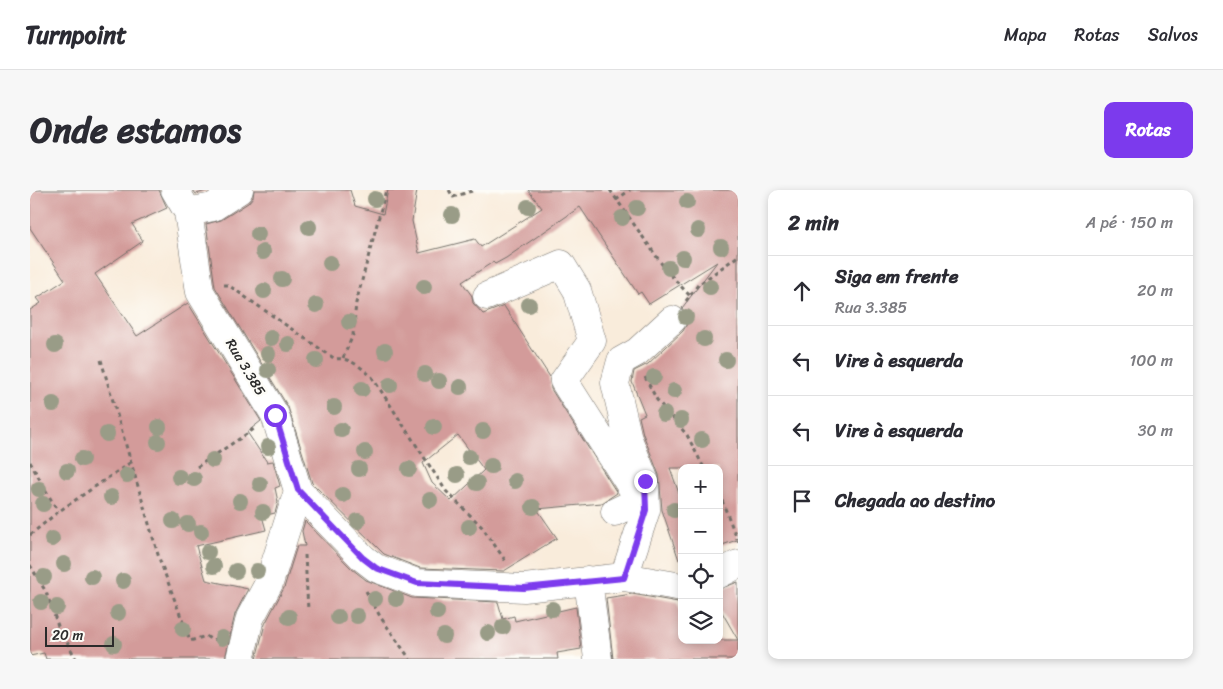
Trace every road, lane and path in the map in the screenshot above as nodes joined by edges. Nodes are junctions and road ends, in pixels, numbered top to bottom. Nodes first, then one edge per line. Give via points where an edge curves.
1 (239, 190) edge
2 (386, 190) edge
3 (449, 190) edge
4 (474, 190) edge
5 (610, 190) edge
6 (630, 190) edge
7 (616, 200) junction
8 (182, 201) edge
9 (738, 256) edge
10 (201, 287) junction
11 (487, 296) dead end
12 (690, 296) junction
13 (672, 320) joint
14 (637, 352) junction
15 (343, 358) junction
16 (101, 360) dead end
17 (275, 415) junction
18 (30, 462) edge
19 (131, 462) junction
20 (702, 464) edge
21 (197, 467) dead end
22 (298, 490) junction
23 (723, 503) edge
24 (643, 505) junction
25 (58, 512) junction
26 (615, 512) dead end
27 (30, 535) edge
28 (738, 541) edge
29 (363, 558) junction
30 (738, 564) edge
31 (30, 565) edge
32 (723, 572) edge
33 (624, 578) junction
34 (588, 580) junction
35 (678, 586) edge
36 (524, 588) junction
37 (243, 647) edge
38 (76, 659) edge
39 (410, 659) edge
40 (598, 659) edge

1 - 8 street via 213,207
2 - 15 path via 356,303 353,335
3 - 4 path via 454,197
5 - 7 path
6 - 7 path
7 - 12 path via 666,270
8 - 10 street, Rua 3.385
9 - 12 path via 698,284
10 - 15 path via 228,285 335,359
10 - 17 street, Rua 3.385 via 200,292
11 - 24 street via 561,264 577,290 592,341 564,381
12 - 13 path
13 - 14 street
14 - 20 path via 650,390 687,435
14 - 24 street via 621,361 615,383 628,439 645,481
15 - 36 path via 372,377 446,491 482,527
16 - 19 path
17 - 21 path
17 - 22 street, Rua 3.385
18 - 25 path
19 - 25 path
19 - 37 path via 159,558 190,641 206,636 212,640 237,634
22 - 29 street
22 - 37 street via 268,583 250,618
23 - 28 path
24 - 26 street
24 - 33 street
25 - 27 path
29 - 36 street via 376,568 417,583
29 - 39 path via 365,588 381,618
30 - 32 street
31 - 38 path via 46,592 63,640
33 - 34 street
33 - 35 street
34 - 36 street
34 - 40 street

